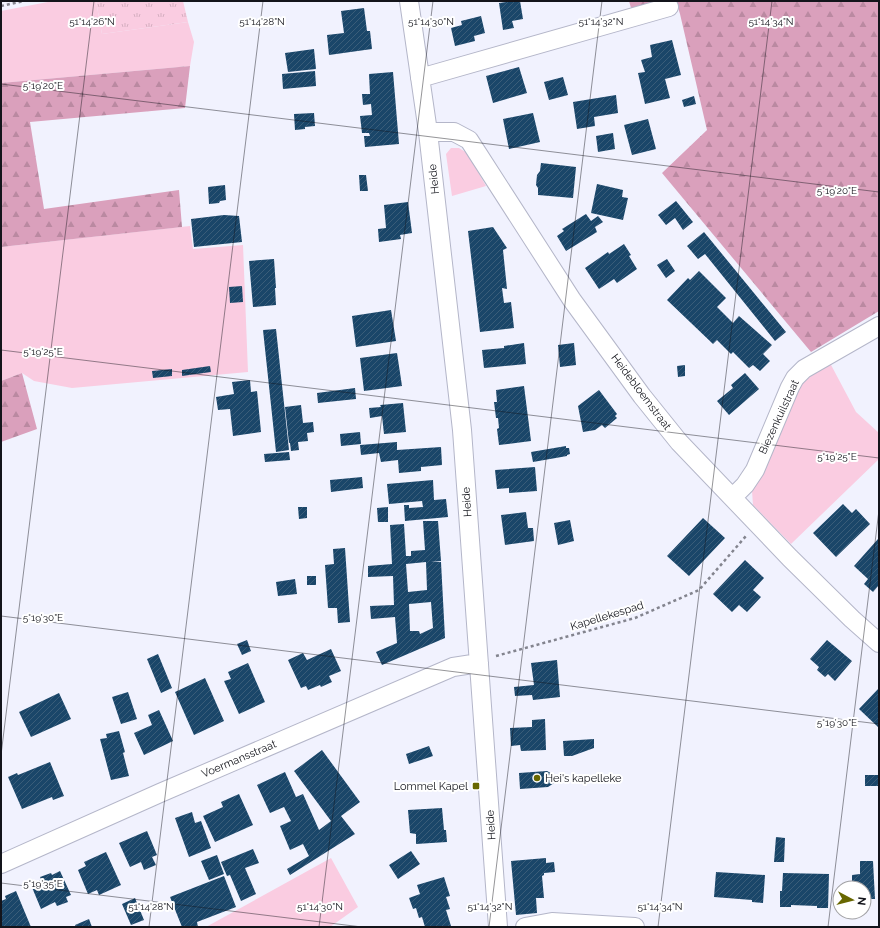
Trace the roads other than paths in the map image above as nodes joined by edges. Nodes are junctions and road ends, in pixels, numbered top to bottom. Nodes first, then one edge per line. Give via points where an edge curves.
1 (409, 1) edge
2 (669, 7) dead end
3 (420, 78) junction
4 (428, 132) junction
5 (879, 326) edge
6 (733, 497) junction
7 (879, 644) edge
8 (479, 663) junction
9 (1, 864) edge
10 (498, 927) edge
11 (524, 927) edge
12 (635, 927) edge

1 - 3 street, Heide
2 - 3 street
3 - 4 street, Heide
4 - 6 street, Heidebloemstraat via 454,132 469,140 572,300 642,396 679,442
4 - 8 street, Heide via 462,430
5 - 6 street, Biezenkuilstraat via 804,369 795,378 755,470
6 - 7 street, Heidebloemstraat
8 - 9 street, Voermansstraat via 453,667 167,789
8 - 10 street, Heide
11 - 12 street via 552,922

